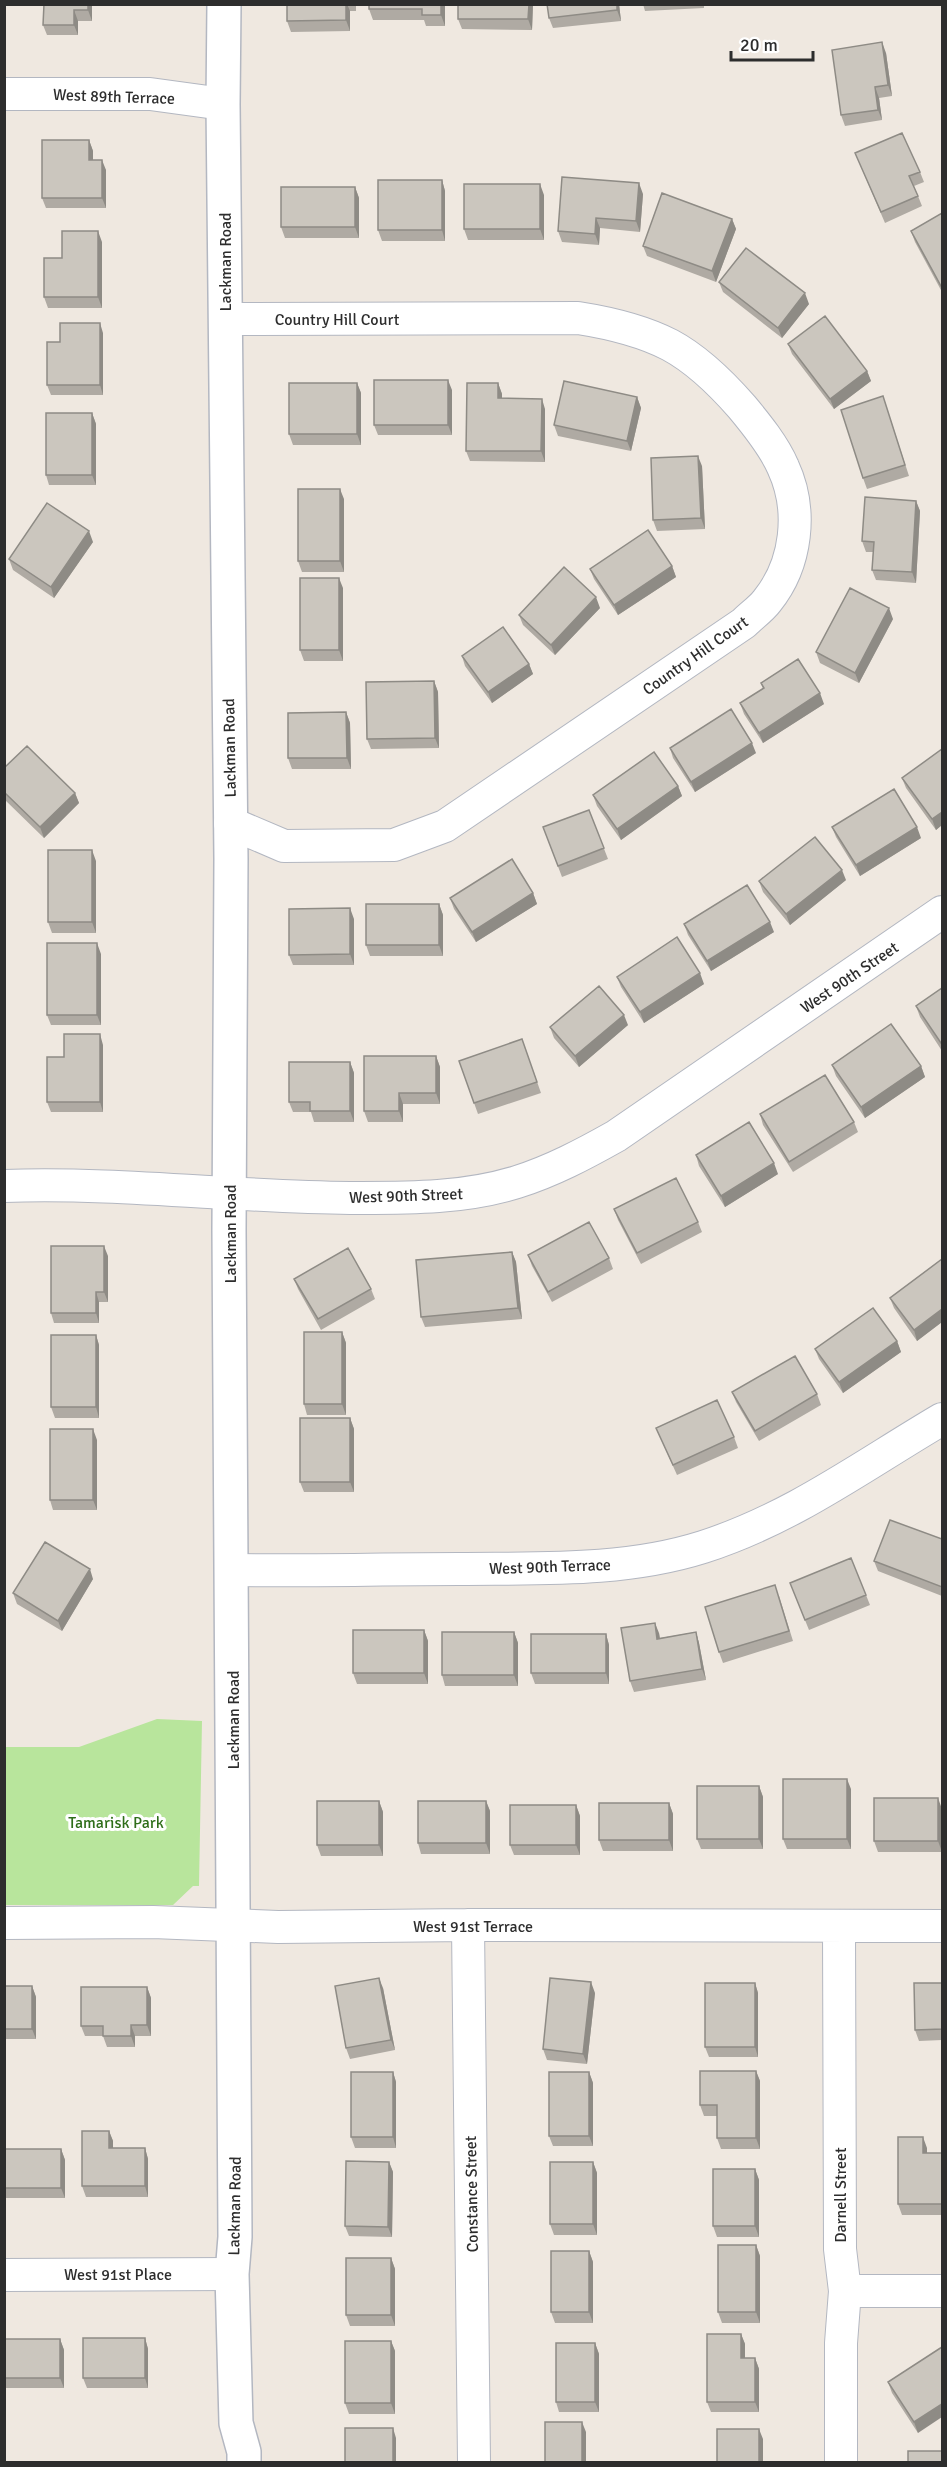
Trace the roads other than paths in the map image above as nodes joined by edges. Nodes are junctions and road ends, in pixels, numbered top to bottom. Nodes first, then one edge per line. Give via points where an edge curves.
1 (224, 4) edge
2 (4, 94) edge
3 (223, 104) junction
4 (226, 320) junction
5 (230, 823) junction
6 (942, 912) edge
7 (4, 1186) edge
8 (230, 1195) junction
9 (942, 1419) edge
10 (232, 1570) junction
11 (4, 1923) edge
12 (234, 1925) junction
13 (468, 1925) junction
14 (942, 1926) edge
15 (839, 1927) junction
16 (232, 2274) junction
17 (4, 2275) edge
18 (845, 2291) junction
19 (942, 2291) edge
20 (244, 2463) edge
21 (474, 2463) edge
22 (841, 2463) edge

1 - 3 main road, Lackman Road
2 - 3 street, West 89th Terrace via 150,94
3 - 4 main road, Lackman Road
4 - 5 main road, Lackman Road
4 - 5 street, Country Hill Court via 578,318 628,328 692,359 723,385 754,422 783,466 794,498 795,536 786,569 767,601 744,623 445,826 394,845 284,846
5 - 8 main road, Lackman Road
6 - 8 street, West 90th Street via 616,1136 577,1158 527,1178 456,1195 416,1198
7 - 8 street, West 90th Street via 101,1186
8 - 10 main road, Lackman Road
9 - 10 street, West 90th Terrace via 776,1519 702,1547 642,1560 577,1568
10 - 12 main road, Lackman Road
11 - 12 street, West 91st Terrace
12 - 13 street, West 91st Terrace
12 - 16 main road, Lackman Road
13 - 15 street, West 91st Terrace
13 - 21 street, Constance Street
14 - 15 street, West 91st Terrace
15 - 18 street, Darnell Street via 840,2249
16 - 17 street, West 91st Place
16 - 20 main road, Lackman Road via 236,2423
18 - 19 street
18 - 22 street, Darnell Street

